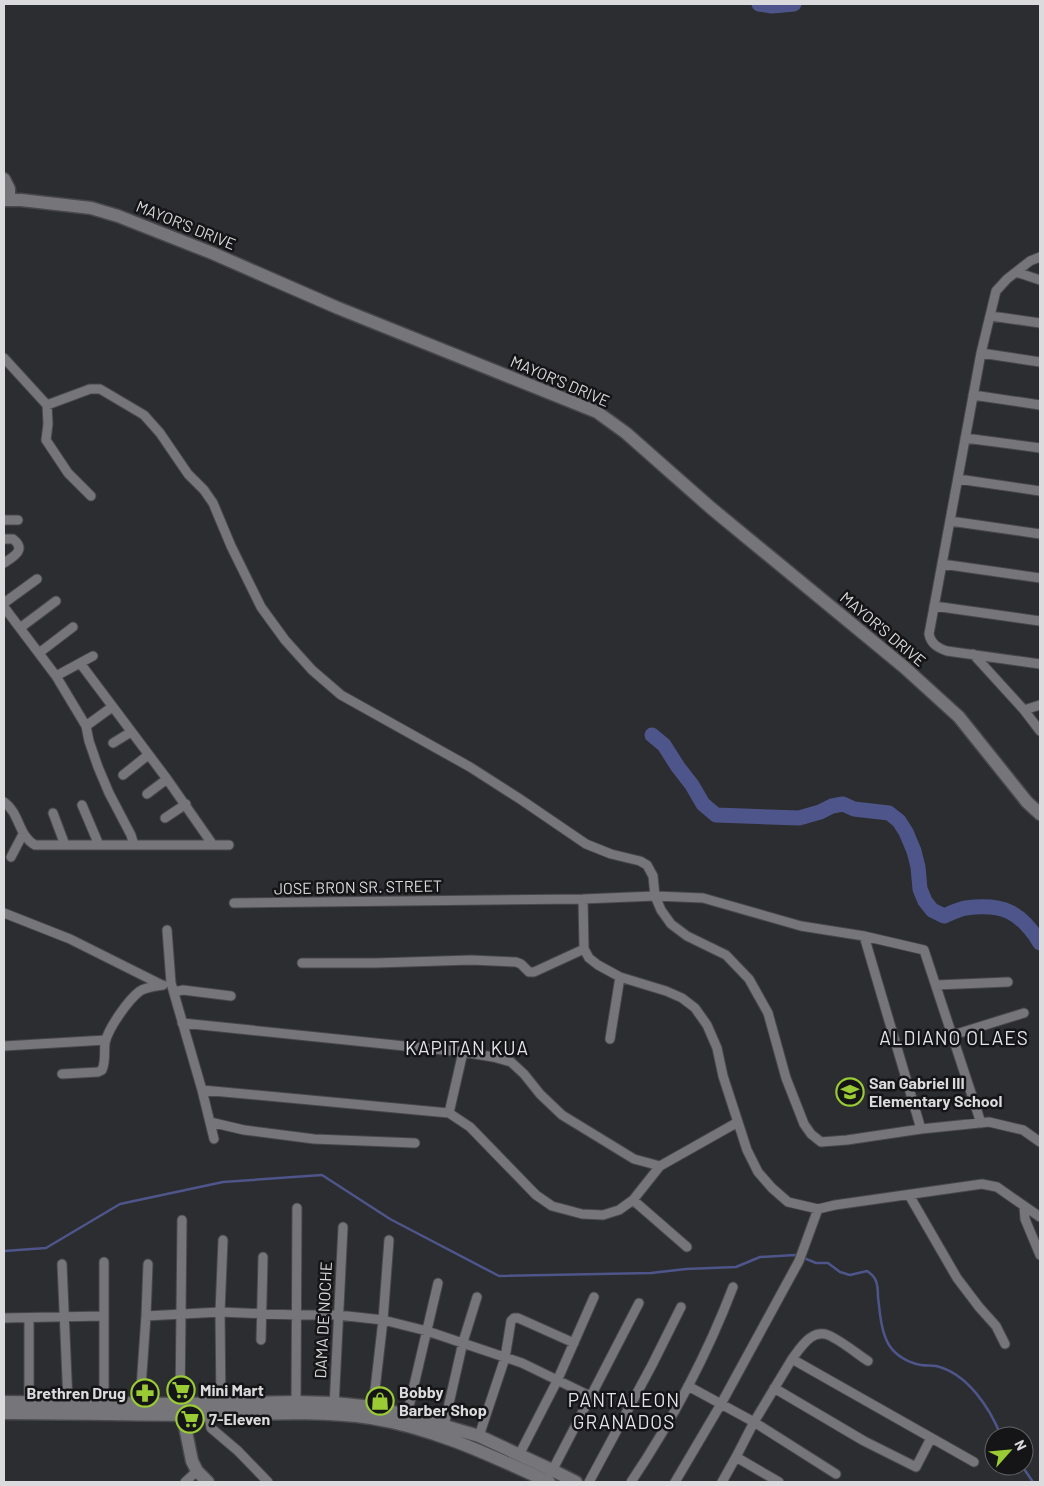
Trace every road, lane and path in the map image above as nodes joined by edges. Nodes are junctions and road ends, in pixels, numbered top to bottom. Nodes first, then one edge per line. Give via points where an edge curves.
1 (4, 179) edge
2 (7, 200) edge
3 (1040, 257) edge
4 (1016, 272) junction
5 (1040, 280) edge
6 (991, 316) junction
7 (1040, 323) edge
8 (981, 353) junction
9 (4, 358) edge
10 (1040, 362) edge
11 (973, 395) junction
12 (48, 405) junction
13 (1040, 405) edge
14 (965, 438) junction
15 (1040, 448) edge
16 (958, 480) junction
17 (1040, 491) edge
18 (91, 496) dead end
19 (4, 520) edge
20 (18, 520) dead end
21 (950, 521) junction
22 (1040, 534) edge
23 (4, 539) edge
24 (4, 563) edge
25 (942, 564) junction
26 (1040, 578) edge
27 (38, 579) dead end
28 (56, 602) dead end
29 (4, 605) edge
30 (934, 606) junction
31 (1040, 621) edge
32 (73, 627) dead end
33 (20, 628) junction
34 (39, 653) junction
35 (973, 654) junction
36 (92, 656) dead end
37 (80, 663) junction
38 (1040, 664) edge
39 (56, 676) junction
40 (1040, 704) edge
41 (112, 707) junction
42 (1024, 710) junction
43 (86, 726) junction
44 (1040, 731) edge
45 (131, 732) junction
46 (113, 744) dead end
47 (148, 755) junction
48 (123, 775) dead end
49 (167, 779) junction
50 (147, 794) dead end
51 (4, 804) edge
52 (186, 804) junction
53 (82, 805) dead end
54 (53, 814) dead end
55 (1040, 814) edge
56 (165, 818) dead end
57 (23, 834) junction
58 (65, 845) junction
59 (99, 845) junction
60 (134, 845) junction
61 (213, 845) junction
62 (229, 845) dead end
63 (11, 857) dead end
64 (656, 896) junction
65 (583, 899) junction
66 (234, 903) dead end
67 (4, 913) edge
68 (167, 930) dead end
69 (864, 936) junction
70 (584, 949) junction
71 (302, 963) dead end
72 (620, 977) junction
73 (1008, 982) dead end
74 (936, 985) junction
75 (169, 987) junction
76 (231, 996) dead end
77 (1024, 1013) dead end
78 (182, 1022) junction
79 (953, 1035) junction
80 (106, 1040) junction
81 (610, 1040) dead end
82 (4, 1046) edge
83 (463, 1052) junction
84 (62, 1074) dead end
85 (202, 1090) junction
86 (449, 1112) junction
87 (210, 1122) junction
88 (738, 1122) junction
89 (981, 1122) junction
90 (921, 1129) junction
91 (214, 1138) dead end
92 (1040, 1142) edge
93 (415, 1143) dead end
94 (660, 1166) junction
95 (909, 1195) junction
96 (633, 1200) junction
97 (1024, 1206) junction
98 (297, 1208) dead end
99 (818, 1209) junction
100 (1040, 1217) edge
101 (182, 1220) dead end
102 (343, 1227) dead end
103 (223, 1240) dead end
104 (389, 1240) dead end
105 (687, 1247) dead end
106 (1040, 1255) edge
107 (263, 1257) dead end
108 (104, 1262) dead end
109 (62, 1264) dead end
110 (148, 1264) dead end
111 (438, 1283) dead end
112 (733, 1287) dead end
113 (477, 1297) dead end
114 (594, 1297) dead end
115 (639, 1302) dead end
116 (681, 1307) dead end
117 (220, 1312) junction
118 (181, 1314) junction
119 (262, 1314) junction
120 (296, 1315) junction
121 (338, 1315) junction
122 (64, 1316) junction
123 (104, 1316) junction
124 (146, 1316) junction
125 (4, 1318) edge
126 (29, 1318) junction
127 (383, 1320) junction
128 (427, 1331) junction
129 (261, 1340) dead end
130 (463, 1342) junction
131 (574, 1342) junction
132 (1005, 1344) dead end
133 (505, 1358) junction
134 (792, 1359) junction
135 (868, 1361) dead end
136 (557, 1381) junction
137 (688, 1386) junction
138 (774, 1388) junction
139 (590, 1396) junction
140 (4, 1402) edge
141 (68, 1402) junction
142 (104, 1402) junction
143 (140, 1402) junction
144 (296, 1402) junction
145 (29, 1403) junction
146 (721, 1404) junction
147 (373, 1407) junction
148 (181, 1409) junction
149 (334, 1409) junction
150 (217, 1410) junction
151 (4, 1413) edge
152 (407, 1415) junction
153 (754, 1422) junction
154 (442, 1431) junction
155 (479, 1436) junction
156 (931, 1438) junction
157 (519, 1455) junction
158 (736, 1457) junction
159 (974, 1462) dead end
160 (197, 1471) junction
161 (836, 1474) dead end
162 (549, 1478) edge
163 (185, 1482) edge
164 (208, 1482) edge
165 (268, 1482) edge
166 (576, 1482) edge
167 (588, 1482) edge
168 (631, 1482) edge
169 (675, 1482) edge
170 (722, 1482) edge
171 (779, 1482) edge

1 - 2 street via 9,189
2 - 55 street, MAYOR'S DRIVE via 91,208 118,216 597,412 904,666 958,717
3 - 4 street
4 - 5 street
4 - 6 street via 996,291
6 - 7 street
6 - 8 street
8 - 10 street
8 - 11 street
9 - 12 street
11 - 13 street
11 - 14 street
12 - 18 street via 46,440 68,474
12 - 64 street via 90,389 100,390 144,415 204,490 262,607 312,670 341,695 470,767 586,844 647,865
14 - 15 street
14 - 16 street
16 - 17 street
16 - 21 street
19 - 20 street
21 - 22 street
21 - 25 street
23 - 24 street via 18,542 19,549
25 - 26 street
25 - 30 street
27 - 29 street
28 - 33 street
29 - 33 street
30 - 31 street
30 - 35 street via 929,634 933,643 947,651
32 - 34 street
33 - 34 street
34 - 39 street
35 - 38 street
35 - 42 street
36 - 37 street
37 - 39 street
37 - 41 street
39 - 43 street
40 - 42 street
41 - 43 street
41 - 45 street
42 - 44 street
43 - 60 street via 98,767
45 - 46 street
45 - 47 street
47 - 48 street
47 - 49 street
49 - 50 street
49 - 52 street
51 - 57 street via 12,808
52 - 56 street
52 - 61 street
53 - 59 street
54 - 58 street
57 - 58 street via 35,846
57 - 63 street
58 - 59 street
59 - 60 street
60 - 61 street
61 - 62 street
64 - 65 street, JOSE BRON SR. STREET
64 - 69 street, JOSE BRON SR. STREET via 702,898 800,926
64 - 90 street via 671,924 687,936 726,955 749,979 768,1013 786,1078 804,1124 820,1142
65 - 66 street, JOSE BRON SR. STREET
65 - 70 street
67 - 75 street via 70,939
68 - 75 street
69 - 74 street, JOSE BRON SR. STREET via 924,950
69 - 90 street
70 - 71 street via 534,972 516,962 471,960
70 - 72 street via 589,958
72 - 81 street
72 - 88 street via 666,991 695,1008 717,1048
73 - 74 street
74 - 79 street
75 - 76 street
75 - 78 street
75 - 80 street via 142,989 121,1012
77 - 79 street
78 - 83 street
78 - 85 street
79 - 89 street
80 - 82 street
80 - 84 street via 102,1070
83 - 86 street
83 - 94 street via 511,1062 562,1115 634,1159
85 - 86 street
85 - 87 street
86 - 96 street via 470,1127 536,1195 552,1206 582,1214 603,1215 619,1210
87 - 91 street
87 - 93 street via 314,1139
88 - 94 street
88 - 99 street via 758,1172 772,1188 788,1202
89 - 90 street
89 - 92 street via 1023,1130
94 - 96 street
95 - 97 street via 982,1184 997,1187
95 - 99 street
95 - 132 street via 957,1278 996,1326
96 - 105 street
97 - 100 street
97 - 106 street via 1025,1219
98 - 120 street
99 - 146 street via 799,1261
101 - 118 street
102 - 121 street, DAMA DE NOCHE
103 - 117 street
104 - 127 street
107 - 119 street
108 - 123 street
109 - 122 street
110 - 124 street
111 - 128 street
112 - 137 street
113 - 130 street
114 - 131 street
115 - 139 street
116 - 167 street
117 - 118 street
117 - 119 street
117 - 150 street
118 - 124 street
118 - 148 street
119 - 120 street
119 - 129 street
120 - 121 street
120 - 144 street
121 - 127 street
121 - 149 street, DAMA DE NOCHE
122 - 123 street
122 - 126 street
122 - 141 street
123 - 142 street
124 - 143 street
125 - 126 street
126 - 145 street
127 - 128 street
127 - 147 street
128 - 130 street
128 - 152 street
130 - 133 street
130 - 154 street
131 - 133 street via 514,1318
131 - 136 street
133 - 136 street
133 - 155 street
134 - 135 street via 809,1338 824,1334
134 - 138 street
134 - 156 street
136 - 139 street
136 - 157 street
137 - 146 street
137 - 168 street via 656,1445
138 - 153 street
138 - 156 street via 916,1467
139 - 162 street
140 - 145 street
141 - 142 street
141 - 145 street
142 - 143 street
143 - 148 street
144 - 149 street
144 - 150 street
146 - 153 street
146 - 169 street
147 - 149 street
147 - 152 street
148 - 150 street
148 - 151 street
148 - 160 street
149 - 150 street
149 - 154 street
150 - 165 street via 211,1428
152 - 154 street
153 - 158 street
153 - 161 street
154 - 155 street
154 - 162 street via 474,1448
155 - 157 street
156 - 159 street
157 - 162 street
158 - 170 street
158 - 171 street
160 - 163 street
160 - 164 street
162 - 166 street

